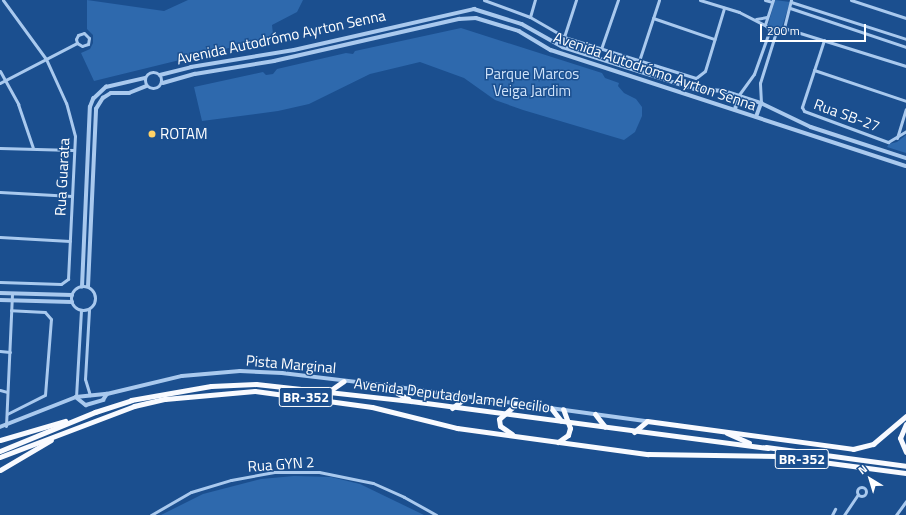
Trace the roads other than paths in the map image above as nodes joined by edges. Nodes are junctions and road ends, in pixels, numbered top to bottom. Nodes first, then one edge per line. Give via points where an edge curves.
1 (4, 0) edge
2 (484, 0) edge
3 (535, 0) edge
4 (576, 0) edge
5 (618, 0) edge
6 (659, 0) edge
7 (700, 0) edge
8 (765, 0) edge
9 (851, 0) edge
10 (494, 1) edge
11 (773, 1) edge
12 (791, 1) edge
13 (859, 1) edge
14 (724, 8) junction
15 (790, 8) junction
16 (834, 16) junction
17 (530, 17) junction
18 (766, 17) junction
19 (653, 18) junction
20 (906, 18) edge
21 (756, 19) junction
22 (832, 22) junction
23 (765, 26) junction
24 (389, 28) junction
25 (784, 28) junction
26 (769, 32) junction
27 (390, 35) junction
28 (775, 35) junction
29 (564, 37) junction
30 (714, 39) junction
31 (906, 39) edge
32 (824, 40) junction
33 (77, 43) junction
34 (906, 47) edge
35 (601, 49) junction
36 (46, 59) junction
37 (639, 61) junction
38 (906, 66) edge
39 (814, 70) junction
40 (0, 71) edge
41 (160, 75) junction
42 (145, 78) junction
43 (6, 80) junction
44 (163, 83) junction
45 (0, 84) edge
46 (146, 86) junction
47 (738, 96) junction
48 (906, 101) edge
49 (761, 104) junction
50 (906, 109) edge
51 (735, 110) junction
52 (756, 117) junction
53 (903, 118) junction
54 (906, 122) edge
55 (906, 131) edge
56 (896, 138) junction
57 (0, 148) edge
58 (33, 148) junction
59 (73, 150) junction
60 (906, 158) edge
61 (906, 166) edge
62 (0, 192) edge
63 (72, 196) junction
64 (0, 237) edge
65 (70, 241) junction
66 (0, 278) edge
67 (0, 282) edge
68 (82, 287) junction
69 (88, 287) junction
70 (0, 293) edge
71 (12, 293) junction
72 (72, 296) junction
73 (0, 300) edge
74 (12, 300) junction
75 (72, 302) junction
76 (11, 310) junction
77 (89, 310) junction
78 (81, 311) junction
79 (0, 351) edge
80 (10, 352) junction
81 (344, 381) junction
82 (383, 385) junction
83 (0, 390) edge
84 (7, 392) junction
85 (328, 392) junction
86 (107, 394) junction
87 (90, 396) junction
88 (466, 397) junction
89 (76, 398) junction
90 (411, 401) junction
91 (516, 404) junction
92 (452, 408) junction
93 (551, 408) junction
94 (563, 409) junction
95 (95, 412) junction
96 (7, 414) junction
97 (502, 414) junction
98 (595, 414) junction
99 (906, 416) edge
100 (98, 419) junction
101 (648, 421) junction
102 (561, 422) junction
103 (570, 422) junction
104 (906, 424) edge
105 (6, 426) junction
106 (0, 427) edge
107 (605, 427) junction
108 (725, 431) junction
109 (634, 432) junction
110 (514, 436) junction
111 (0, 440) edge
112 (557, 442) junction
113 (768, 448) junction
114 (0, 451) edge
115 (906, 452) edge
116 (0, 457) edge
117 (906, 466) edge
118 (0, 470) edge
119 (906, 473) edge
120 (858, 494) dead end
121 (906, 497) edge
122 (906, 501) edge
123 (835, 509) dead end
124 (151, 515) edge
125 (436, 515) edge
126 (832, 515) edge
127 (844, 515) edge
128 (896, 515) edge

1 - 36 street, Rua Guarata
2 - 10 street
3 - 17 street
4 - 29 street
5 - 35 street
6 - 19 street
7 - 14 street
8 - 11 street
9 - 13 street
10 - 17 street
11 - 18 street
12 - 15 street
12 - 16 street
13 - 20 street
14 - 21 street
14 - 30 street
15 - 22 street
15 - 25 street
16 - 22 street
16 - 31 street
17 - 29 street
18 - 21 street
18 - 23 street
19 - 30 street
19 - 37 street
21 - 23 street
22 - 34 street
23 - 26 street
24 - 27 street
24 - 41 street, Avenida Autodrómo Ayrton Senna via 294,50 191,67
24 - 47 street, Avenida Autodrómo Ayrton Senna via 468,10 484,11 522,24 563,47 694,89 713,89
25 - 28 street
25 - 32 street
26 - 28 street
26 - 47 street via 754,74
27 - 44 street, Avenida Autodrómo Ayrton Senna via 262,63 195,74
27 - 51 street, Avenida Autodrómo Ayrton Senna via 459,18 487,20 520,31 550,50
28 - 49 street via 760,83
29 - 35 street
30 - 37 street via 705,71 696,78
32 - 38 street
32 - 39 street, Rua SB-27
33 - 33 street via 82,46 88,44 89,38 84,33 78,35
33 - 36 street
35 - 37 street
36 - 43 street
36 - 59 street, Rua Guarata via 75,130
39 - 48 street
39 - 56 street, Rua SB-27 via 802,107 804,111 888,142
40 - 43 street
41 - 42 street, Avenida Autodrómo Ayrton Senna
41 - 44 street, Avenida Autodrómo Ayrton Senna
42 - 46 street
42 - 68 street, Avenida Autodrómo Ayrton Senna via 106,87 90,107
43 - 45 street
43 - 58 street via 18,104
44 - 46 street, Avenida Autodrómo Ayrton Senna via 155,88
46 - 69 street, Avenida Autodrómo Ayrton Senna via 129,93 111,93 103,98 96,109
47 - 49 street, Avenida Autodrómo Ayrton Senna
47 - 51 street
49 - 52 street
49 - 60 street, Avenida Autodrómo Ayrton Senna via 811,127
50 - 53 street
51 - 52 street, Avenida Autodrómo Ayrton Senna
52 - 61 street, Avenida Autodrómo Ayrton Senna
53 - 54 street
53 - 56 street
55 - 56 street, Rua SB-27
57 - 58 street
58 - 59 street
59 - 63 street, Rua Guarata
62 - 63 street
63 - 65 street, Rua Guarata
64 - 65 street
65 - 67 street, Rua Guarata via 68,279 61,284
66 - 67 street
68 - 69 street
68 - 72 street
69 - 77 street via 96,296 95,305
70 - 71 street
71 - 72 street
71 - 74 street
72 - 75 street
73 - 74 street
74 - 75 street
74 - 76 street
75 - 78 street
76 - 80 street
76 - 96 street via 45,312 49,315 50,327 45,395
77 - 78 street
77 - 87 street via 85,379
78 - 89 street
79 - 80 street
80 - 84 street
81 - 82 street, Pista Marginal
81 - 85 highway
81 - 86 street, Pista Marginal via 282,373 225,372 182,376
82 - 88 street, Pista Marginal
82 - 90 highway
83 - 84 street
84 - 96 street
85 - 90 highway, Avenida Deputado Jamel Cecilio / BR-352
85 - 95 highway, Avenida Deputado Jamel Cecilio / BR-352 via 256,384 211,386 166,392
86 - 87 street, Pista Marginal
86 - 89 street via 103,400 86,405
87 - 89 street, Pista Marginal
88 - 91 street, Pista Marginal
88 - 92 highway
89 - 105 street, Pista Marginal
90 - 92 highway, Avenida Deputado Jamel Cecilio / BR-352
91 - 93 street, Pista Marginal
91 - 97 highway
92 - 97 highway, Avenida Deputado Jamel Cecilio / BR-352
93 - 94 street, Pista Marginal
93 - 102 highway
94 - 98 street, Pista Marginal
94 - 103 highway
95 - 111 highway
95 - 114 highway, Avenida Deputado Jamel Cecilio / BR-352
96 - 105 street
97 - 102 highway, Avenida Deputado Jamel Cecilio / BR-352
97 - 110 highway via 499,419 500,426
98 - 101 street, Pista Marginal
98 - 107 highway
99 - 108 highway via 873,444 853,449
100 - 110 highway, Avenida Deputado Jamel Cecilio / BR-352 via 165,399 255,391 372,407 457,428
100 - 116 highway, Avenida Deputado Jamel Cecilio / BR-352
100 - 118 highway via 52,439
101 - 108 highway
101 - 109 highway
102 - 103 highway, Avenida Deputado Jamel Cecilio / BR-352
103 - 107 highway, Avenida Deputado Jamel Cecilio / BR-352
103 - 112 highway via 568,435
104 - 115 highway via 900,438
105 - 106 street, Pista Marginal
107 - 109 highway, Avenida Deputado Jamel Cecilio / BR-352
108 - 113 highway via 743,441
109 - 113 highway, Avenida Deputado Jamel Cecilio / BR-352
110 - 112 highway, Avenida Deputado Jamel Cecilio / BR-352
112 - 119 highway, BR-352 via 648,454 777,456
113 - 117 highway, BR-352
120 - 127 street
121 - 122 street
122 - 128 street
123 - 126 street
124 - 125 street, Rua GYN 2 via 191,492 230,480 274,472 319,472 373,483 404,496

